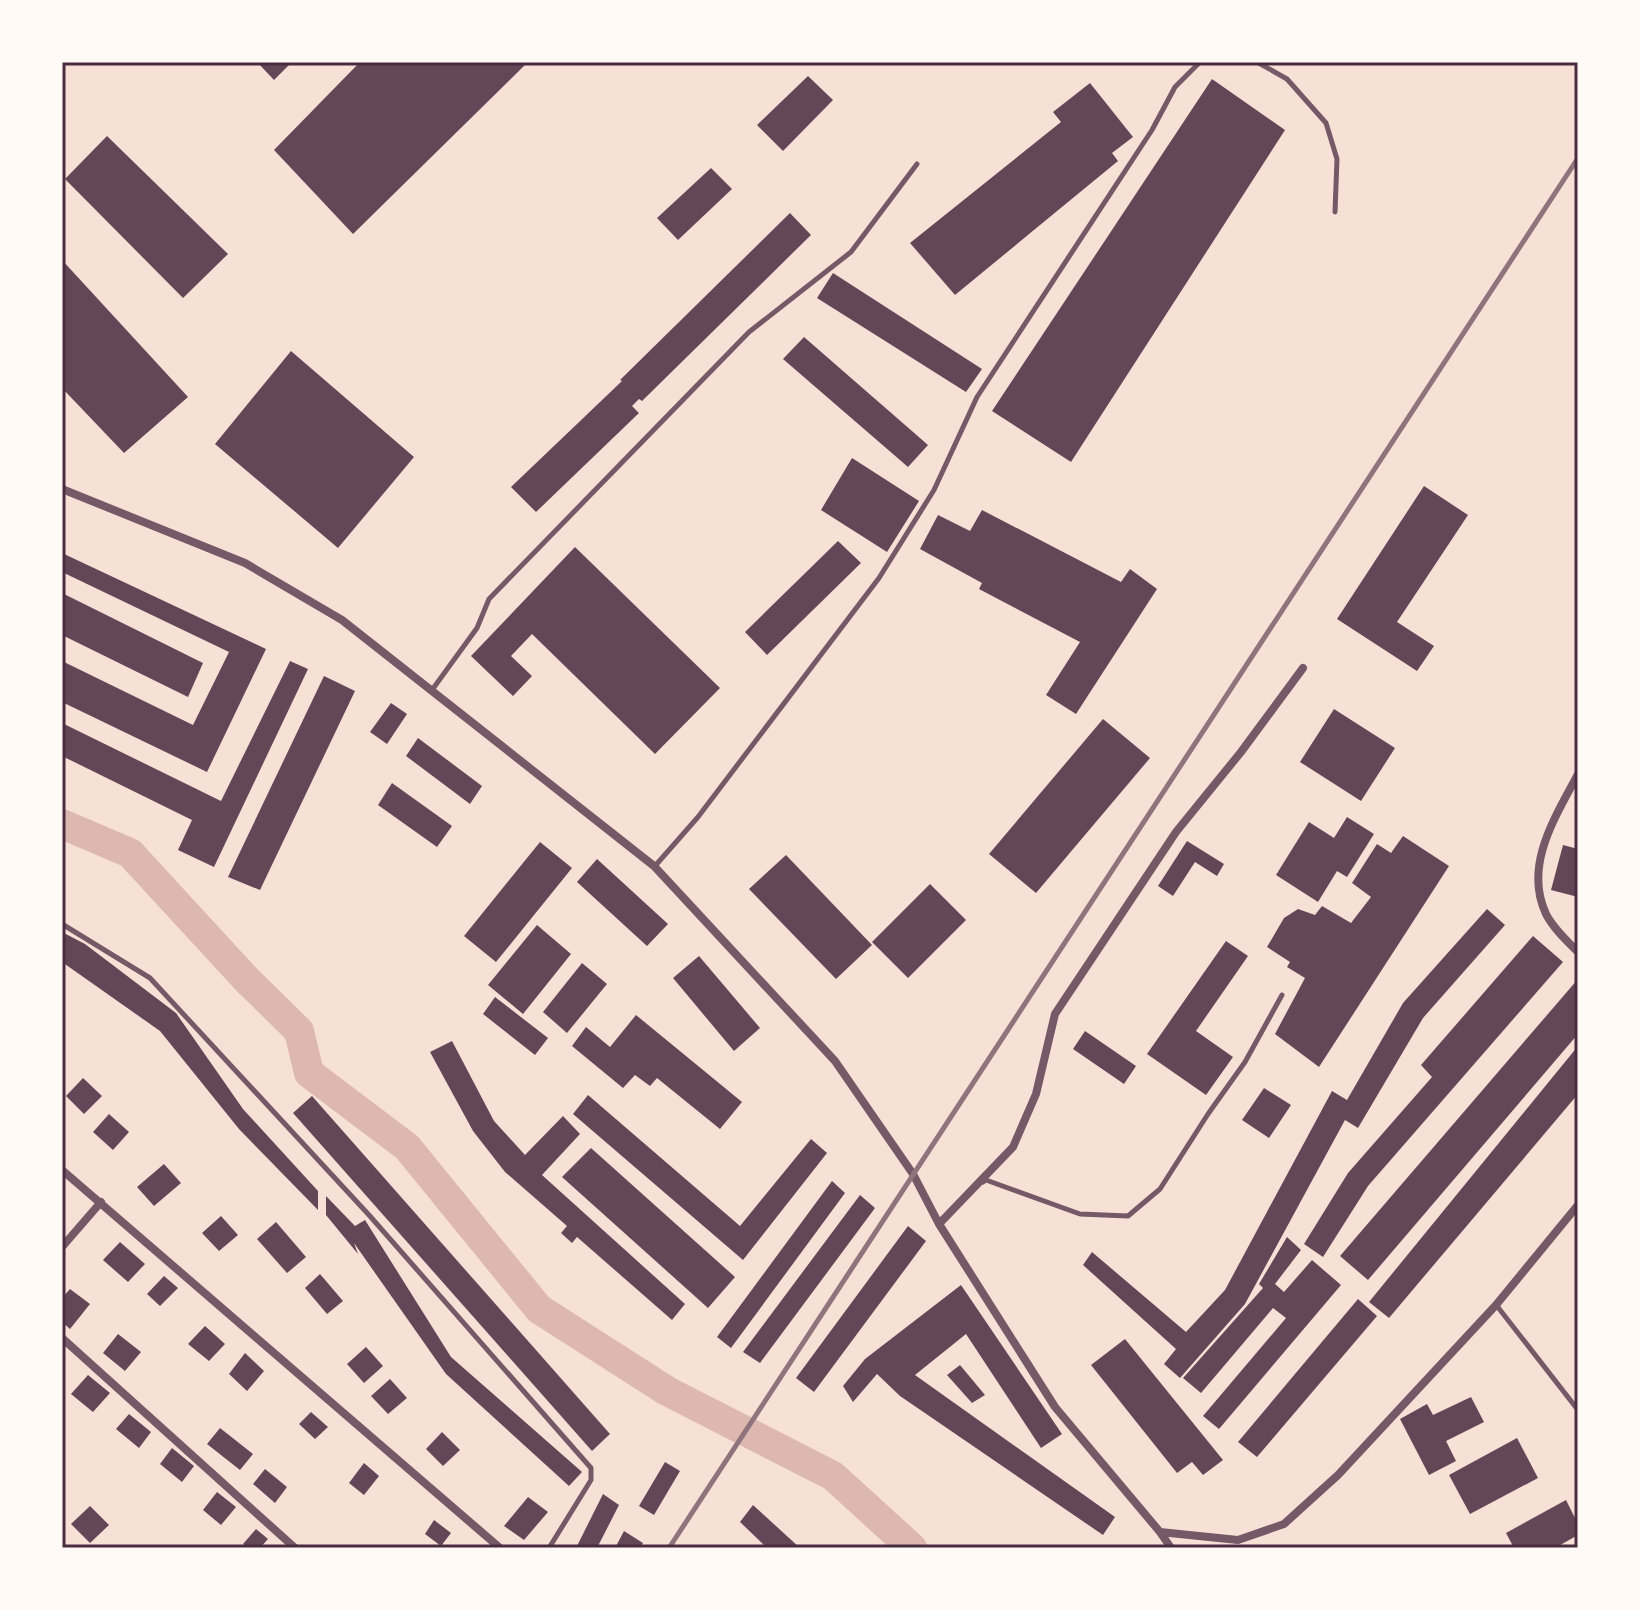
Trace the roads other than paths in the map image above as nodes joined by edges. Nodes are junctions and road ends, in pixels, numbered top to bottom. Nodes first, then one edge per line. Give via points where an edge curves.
1 (1200, 62) edge
2 (1257, 62) edge
3 (917, 164) dead end
4 (1335, 212) dead end
5 (62, 489) edge
6 (1303, 668) dead end
7 (431, 690) junction
8 (1578, 774) edge
9 (654, 866) junction
10 (62, 924) edge
11 (1578, 952) edge
12 (1282, 995) dead end
13 (62, 1170) edge
14 (101, 1202) junction
15 (1578, 1205) edge
16 (939, 1224) junction
17 (62, 1247) edge
18 (1496, 1305) junction
19 (62, 1338) edge
20 (1578, 1410) edge
21 (1160, 1532) junction
22 (1238, 1540) junction
23 (295, 1548) edge
24 (500, 1548) edge
25 (549, 1548) edge
26 (1171, 1548) edge
27 (1226, 1548) edge

1 - 9 lane via 1175,87 977,397 934,490 879,578 698,817
2 - 4 lane via 1287,79 1326,123 1337,159
3 - 7 lane via 851,252 749,332 489,599 477,628
5 - 7 street via 245,563 342,620
6 - 16 street via 1176,832 1055,1014 1036,1094 1013,1147
7 - 9 street
8 - 11 street via 1543,843 1538,894 1547,916
9 - 16 street via 835,1061 913,1174
10 - 25 lane via 150,978 369,1215 591,1468 591,1480
12 - 16 lane via 1245,1062 1160,1189 1128,1216 1080,1214 986,1180
13 - 14 street
14 - 17 street
14 - 24 street
15 - 18 street
16 - 21 street via 1055,1407
18 - 20 lane
18 - 22 street via 1338,1475 1284,1524
19 - 23 street
21 - 22 street
21 - 26 street
22 - 27 street

